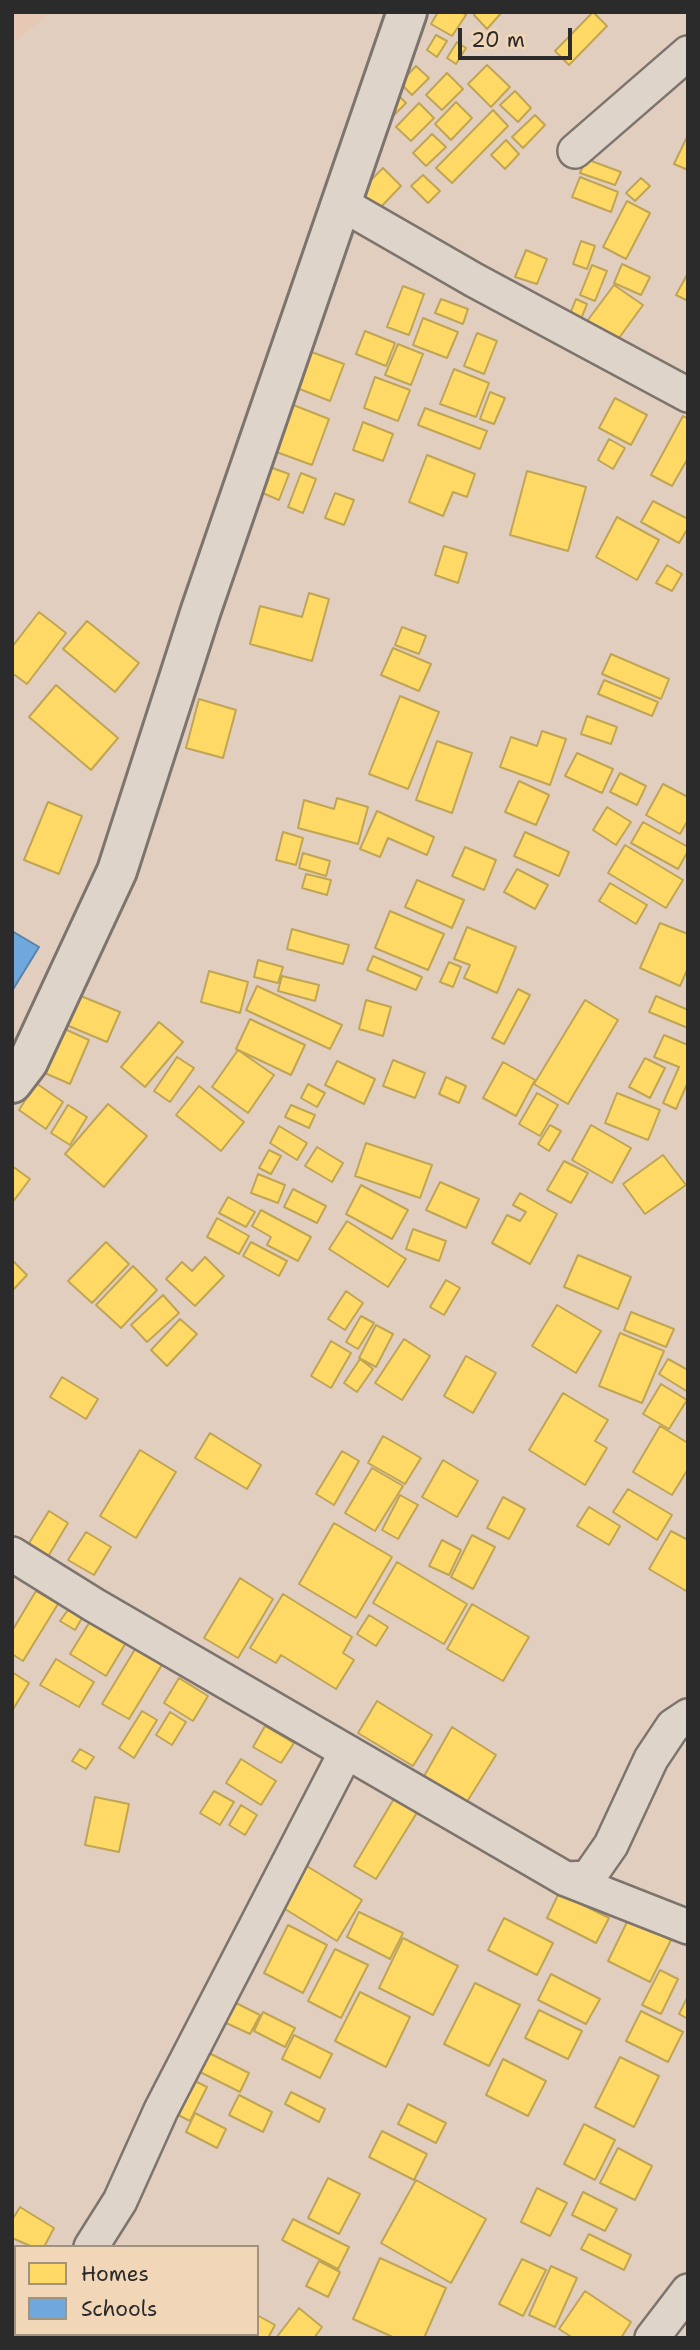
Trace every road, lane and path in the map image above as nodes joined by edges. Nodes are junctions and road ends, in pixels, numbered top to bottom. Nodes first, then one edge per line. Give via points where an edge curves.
1 (407, 12) edge
2 (688, 53) edge
3 (575, 151) dead end
4 (342, 204) junction
5 (688, 395) edge
6 (12, 1083) edge
7 (12, 1554) edge
8 (688, 1716) edge
9 (346, 1752) junction
10 (566, 1879) junction
11 (688, 1927) edge
12 (93, 2245) edge
13 (688, 2291) edge
14 (652, 2338) edge

1 - 4 street
2 - 3 street
4 - 5 street
4 - 6 street via 201,610 117,871 28,1062
7 - 9 street
8 - 10 street via 673,1726 651,1759 611,1845 588,1878
9 - 10 street
9 - 12 street via 161,2110 120,2201
10 - 11 street
13 - 14 street

